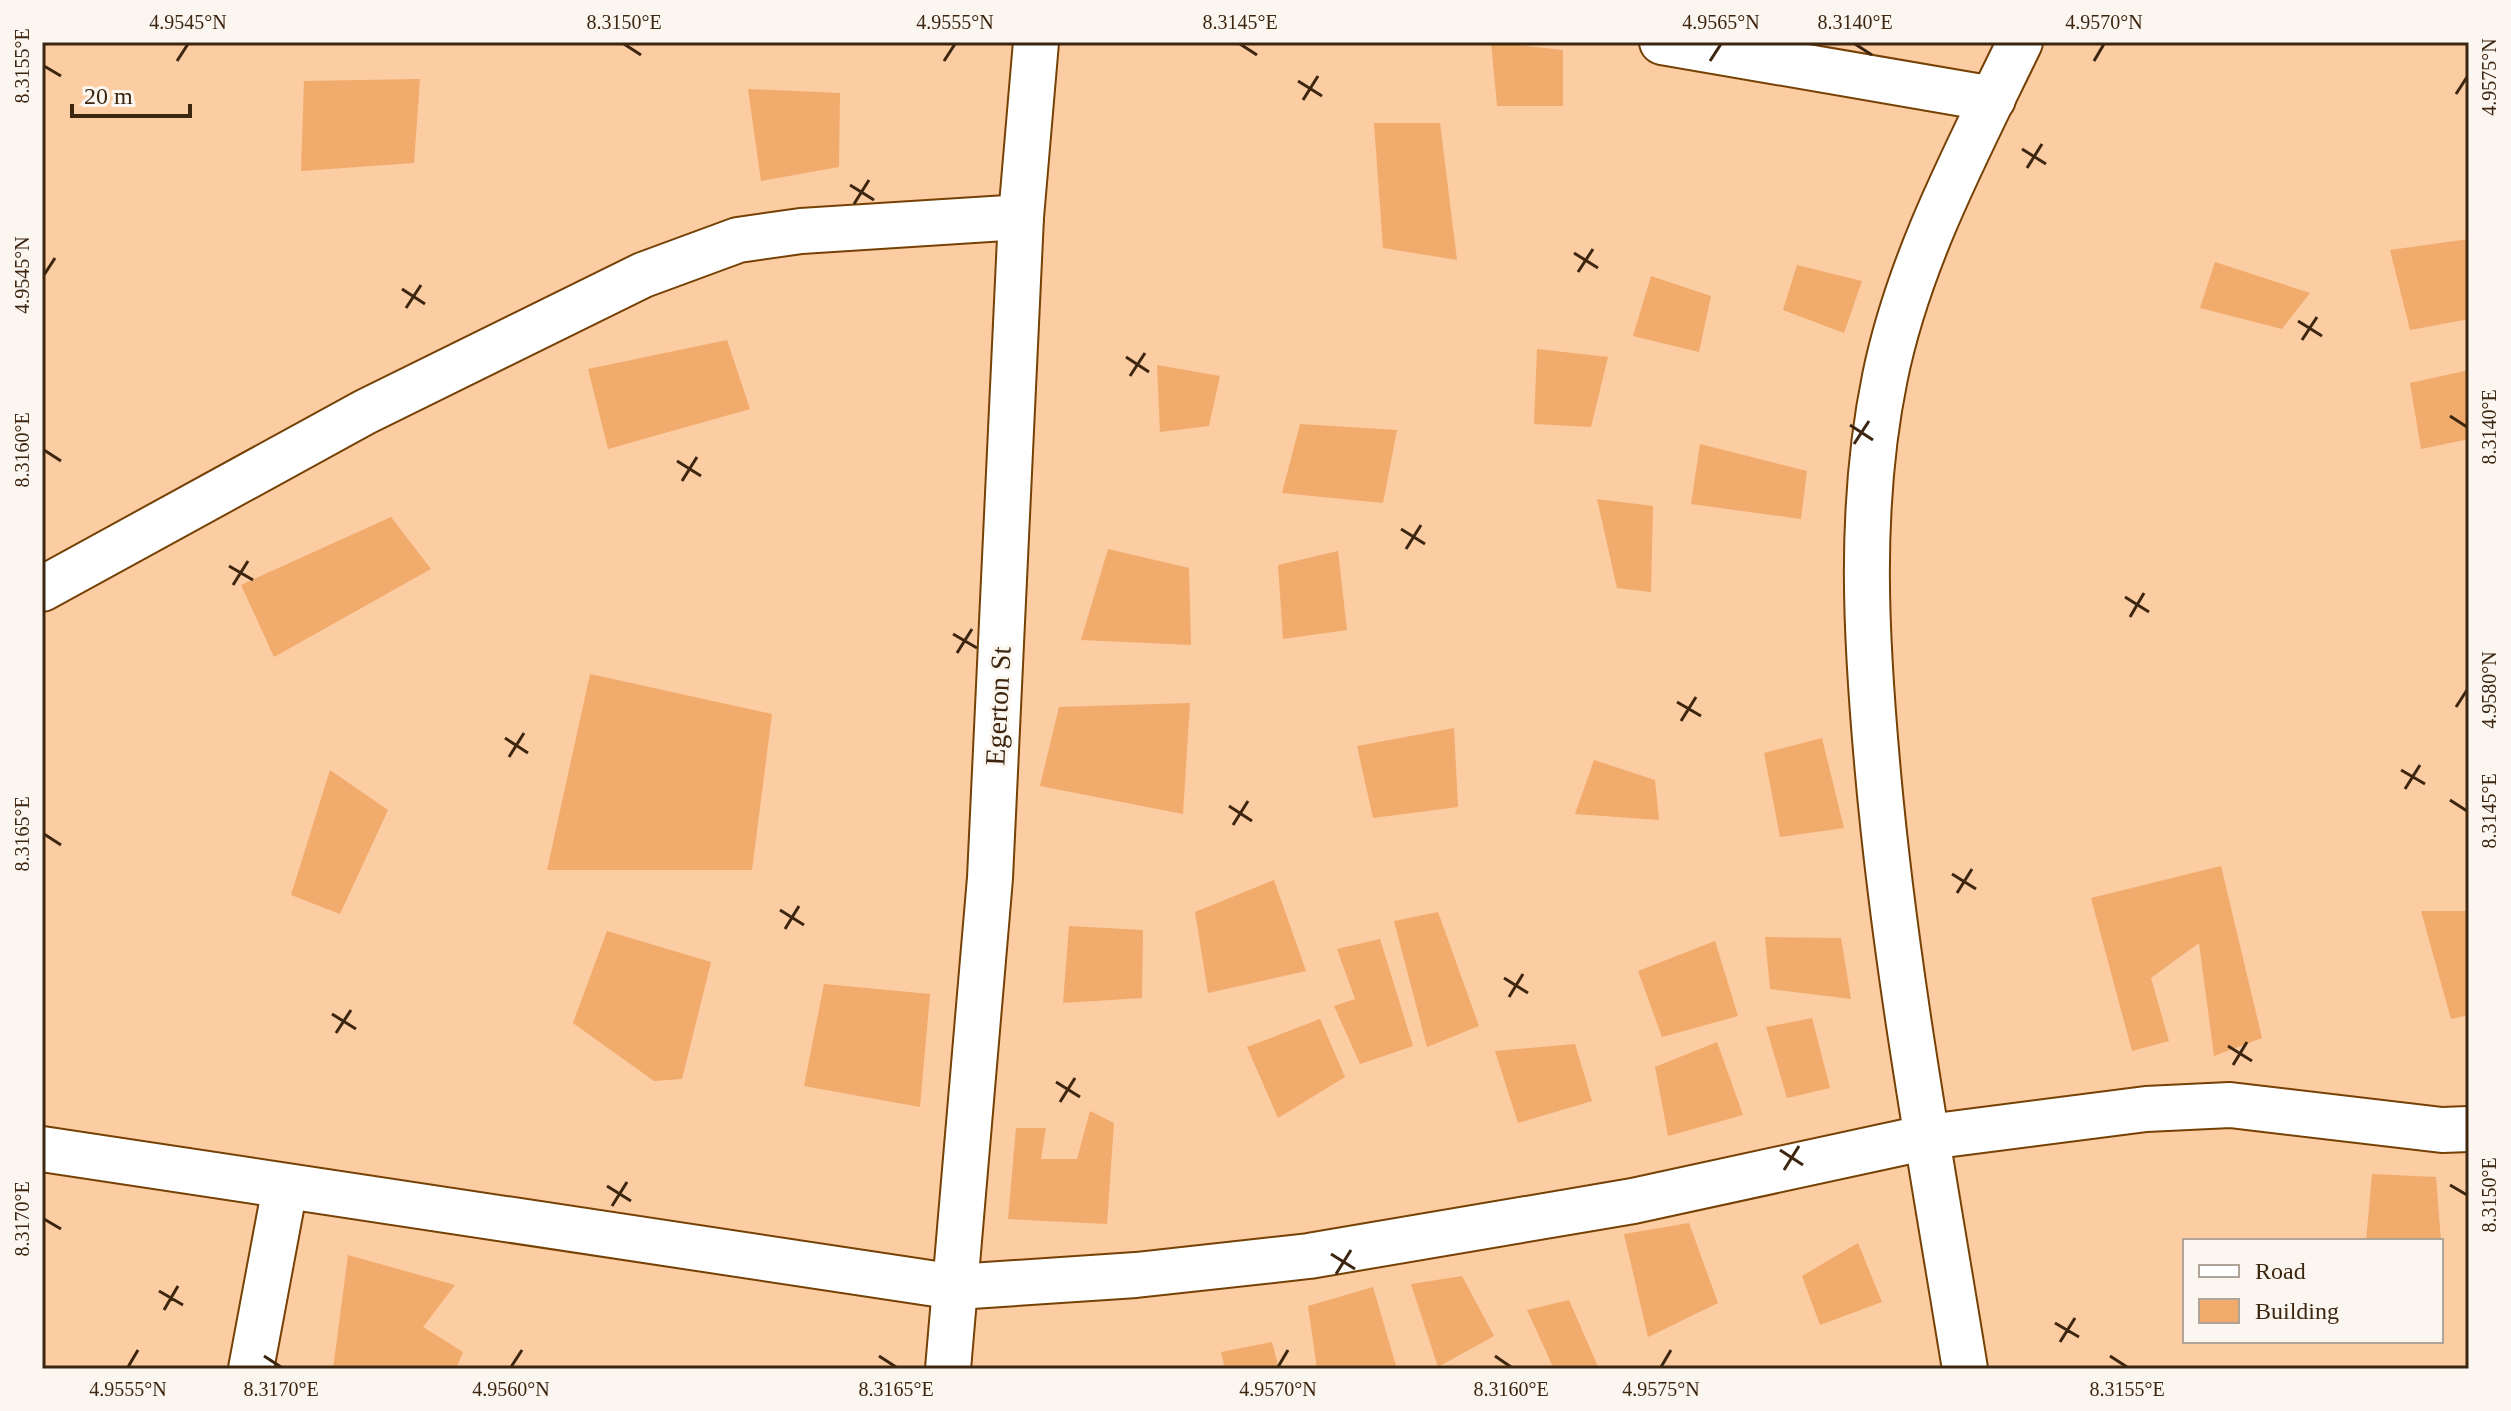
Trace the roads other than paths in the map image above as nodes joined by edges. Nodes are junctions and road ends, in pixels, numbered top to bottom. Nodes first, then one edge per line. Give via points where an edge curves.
1 (1036, 42) edge
2 (1662, 42) edge
3 (2020, 42) edge
4 (1993, 99) junction
5 (1021, 217) junction
6 (42, 589) edge
7 (2469, 1129) edge
8 (1928, 1137) junction
9 (42, 1149) edge
10 (285, 1187) junction
11 (956, 1287) junction
12 (251, 1369) edge
13 (948, 1369) edge
14 (1965, 1369) edge

1 - 5 street, Egerton St
2 - 4 street
3 - 4 street
4 - 8 street via 1914,269 1885,377 1867,513 1870,692 1889,893
5 - 6 street via 738,240 643,275 365,412
5 - 11 street, Egerton St via 990,878
7 - 8 street via 2194,1105
8 - 11 street via 1633,1201 1309,1256
8 - 14 street
9 - 10 street
10 - 11 street
10 - 12 street
11 - 13 street, Egerton St

